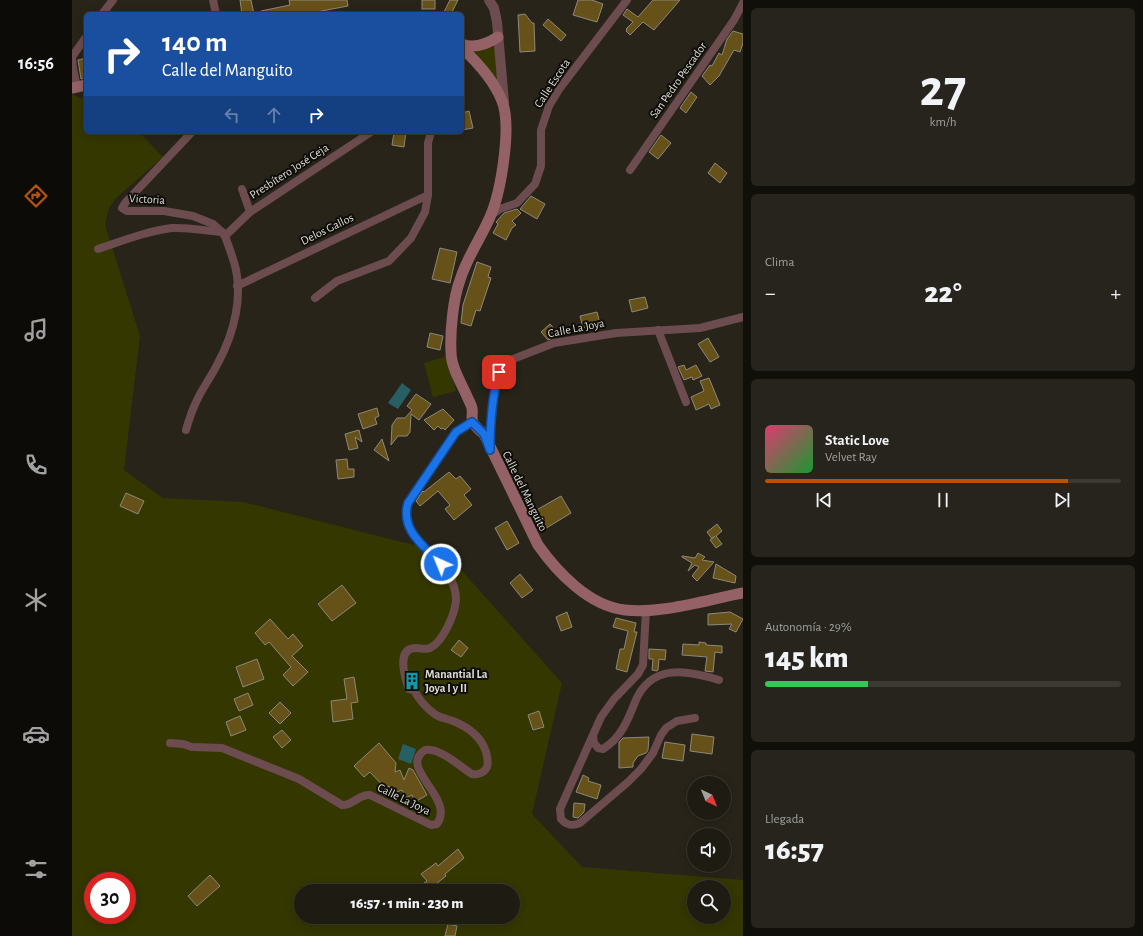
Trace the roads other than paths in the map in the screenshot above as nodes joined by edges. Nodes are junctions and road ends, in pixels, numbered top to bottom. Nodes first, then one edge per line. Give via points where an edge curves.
1 (113, 0) edge
2 (213, 0) edge
3 (489, 0) edge
4 (627, 0) edge
5 (743, 3) edge
6 (104, 12) edge
7 (216, 12) edge
8 (498, 37) junction
9 (84, 40) edge
10 (464, 44) edge
11 (464, 50) edge
12 (78, 87) edge
13 (505, 116) junction
14 (190, 134) edge
15 (368, 134) edge
16 (430, 135) edge
17 (630, 170) dead end
18 (242, 188) dead end
19 (428, 195) junction
20 (250, 212) junction
21 (490, 216) junction
22 (223, 234) junction
23 (98, 249) dead end
24 (237, 286) junction
25 (315, 298) dead end
26 (743, 317) edge
27 (658, 330) junction
28 (686, 402) dead end
29 (472, 422) junction
30 (186, 430) dead end
31 (490, 450) junction
32 (743, 593) edge
33 (646, 610) junction
34 (719, 680) dead end
35 (695, 718) dead end
36 (594, 734) junction
37 (170, 743) dead end

1 - 6 street
2 - 7 street
3 - 8 street via 496,15
4 - 21 street, Calle Escota via 548,106 541,130 541,166 535,184 517,203
5 - 17 street, San Pedro Pescador via 726,33
8 - 10 main road via 475,46
8 - 13 street
9 - 12 street via 72,57
11 - 13 main road via 491,80 503,102
13 - 21 main road via 504,163
14 - 22 street, Victoria via 122,208 129,212 164,211 193,216 213,224
15 - 20 street, Presbítero José Ceja
16 - 19 street
18 - 20 street
19 - 24 street, Delos Gallos
19 - 25 street via 425,212 411,238 389,261 337,281
20 - 22 street, Presbítero José Ceja
21 - 29 main road via 460,280 452,325 451,353 472,408
22 - 23 street via 174,228 130,238
22 - 24 street via 234,263
24 - 30 street via 235,320 230,339 195,404
26 - 27 street, Calle La Joya via 700,328
27 - 28 street
27 - 31 street, Calle La Joya via 616,333 554,344 508,361 499,372 495,386
29 - 31 main road, Calle del Manguito via 484,434
29 - 37 street, Calle La Joya via 456,432 447,444 408,503 406,515 413,534 449,574 456,601 449,624 435,644 428,648 411,649 404,656 403,668 408,688 414,690 424,704 438,716 459,723 475,734 483,744 488,762 484,771 472,774 436,751 425,750 420,754 418,768 441,809 442,816 437,824 431,825 370,795 360,796 351,804 342,805 299,779 222,748
31 - 33 main road, Calle del Manguito via 538,545 568,581 585,594 607,605 624,610
32 - 33 main road, Calle del Manguito
33 - 36 street via 643,665 635,678 607,707
34 - 36 street via 690,672 661,674 640,692 625,726 611,743 603,749 598,748 594,743
35 - 36 street via 677,721 666,728 649,759 633,778 580,823 570,825 561,819 560,809

